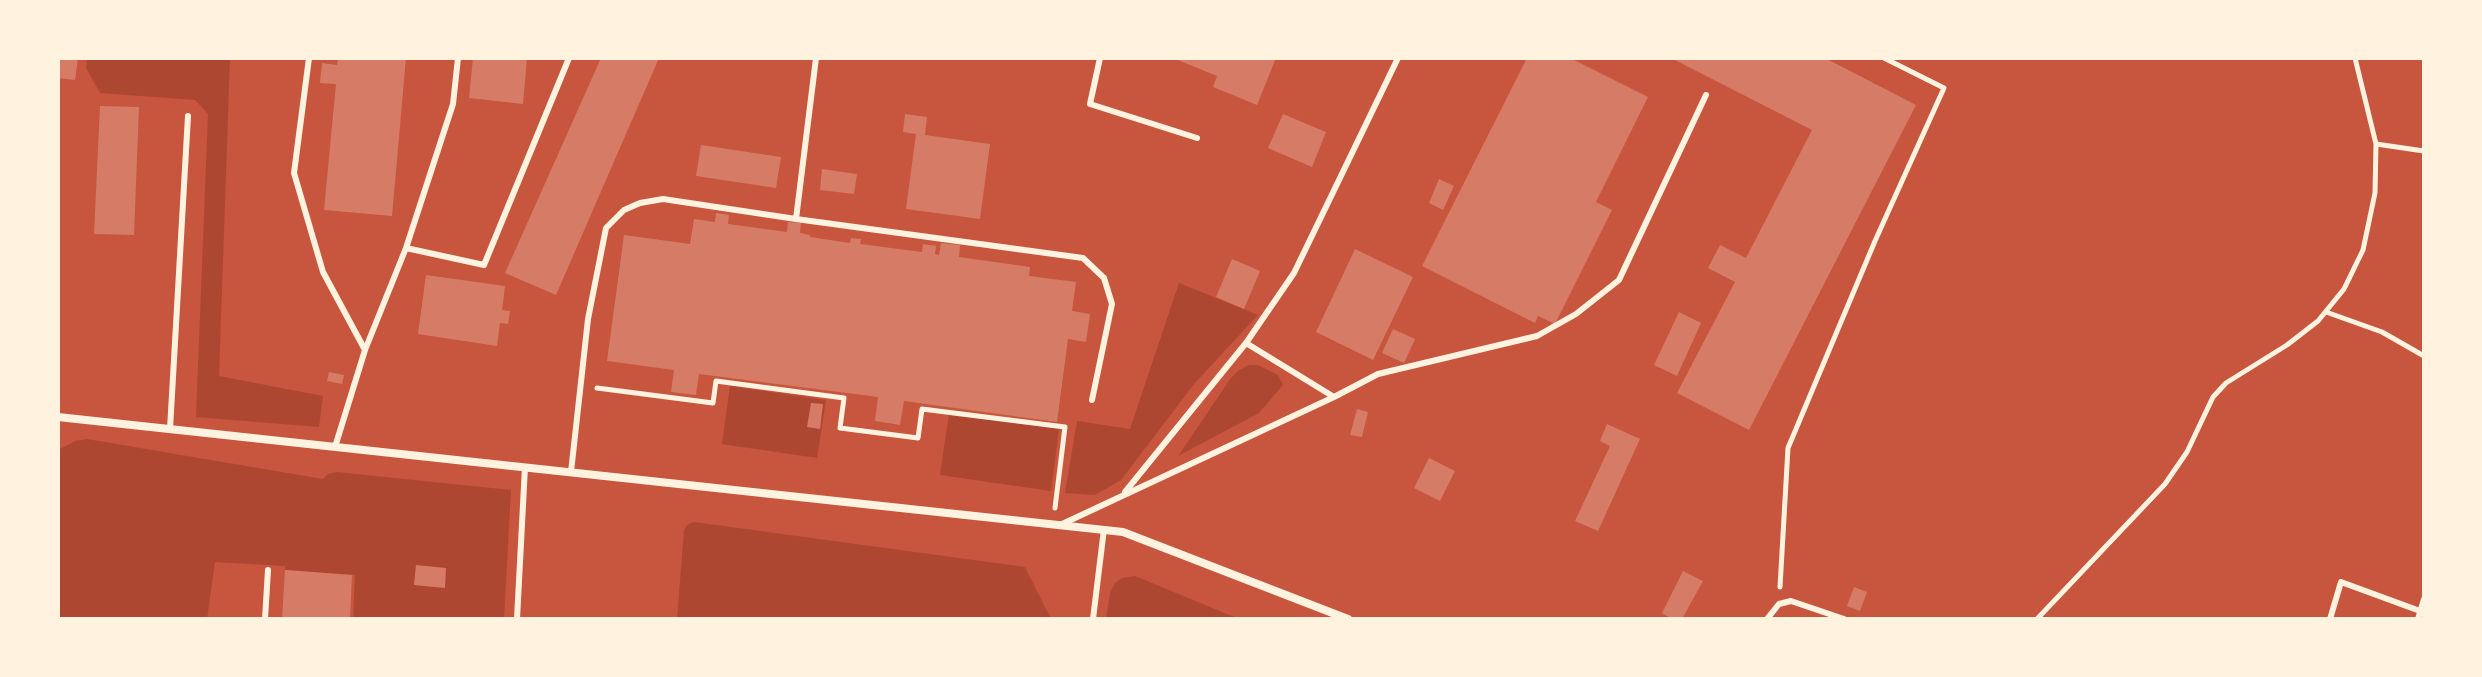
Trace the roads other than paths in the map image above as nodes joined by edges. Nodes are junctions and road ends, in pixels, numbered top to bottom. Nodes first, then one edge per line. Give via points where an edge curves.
1 (309, 58) edge
2 (458, 58) edge
3 (569, 58) edge
4 (816, 58) edge
5 (1100, 58) edge
6 (1398, 58) edge
7 (1706, 95) dead end
8 (188, 116) dead end
9 (1197, 138) dead end
10 (796, 219) junction
11 (406, 248) junction
12 (1246, 343) junction
13 (365, 350) junction
14 (1334, 397) junction
15 (1092, 400) dead end
16 (58, 417) edge
17 (170, 429) junction
18 (335, 447) junction
19 (525, 467) junction
20 (571, 472) junction
21 (1123, 495) junction
22 (1057, 524) junction
23 (1104, 529) junction
24 (268, 570) dead end
25 (2424, 599) edge
26 (2420, 611) junction
27 (265, 619) edge
28 (517, 619) edge
29 (1093, 619) edge
30 (1348, 619) edge
31 (1767, 619) edge
32 (1844, 619) edge
33 (2330, 619) edge
34 (2418, 619) edge

1 - 13 lane via 294,173 323,272
2 - 11 lane via 453,104
3 - 11 lane via 484,265
4 - 10 lane
5 - 9 lane via 1090,104
6 - 12 lane via 1294,273
7 - 14 lane via 1619,280 1537,336 1378,374
8 - 17 lane
10 - 15 lane via 1083,258 1104,278 1112,304
10 - 20 lane via 663,199 624,210 606,228 588,319
11 - 13 lane
12 - 14 lane
12 - 21 lane
13 - 18 lane
14 - 21 lane
16 - 17 street
17 - 18 street
18 - 19 street
19 - 20 street
19 - 28 lane
20 - 22 street
21 - 22 lane
22 - 23 street
23 - 29 lane
23 - 30 street
24 - 27 lane
25 - 26 lane
26 - 33 lane via 2341,582
26 - 34 lane
31 - 32 lane via 1779,604 1791,601

